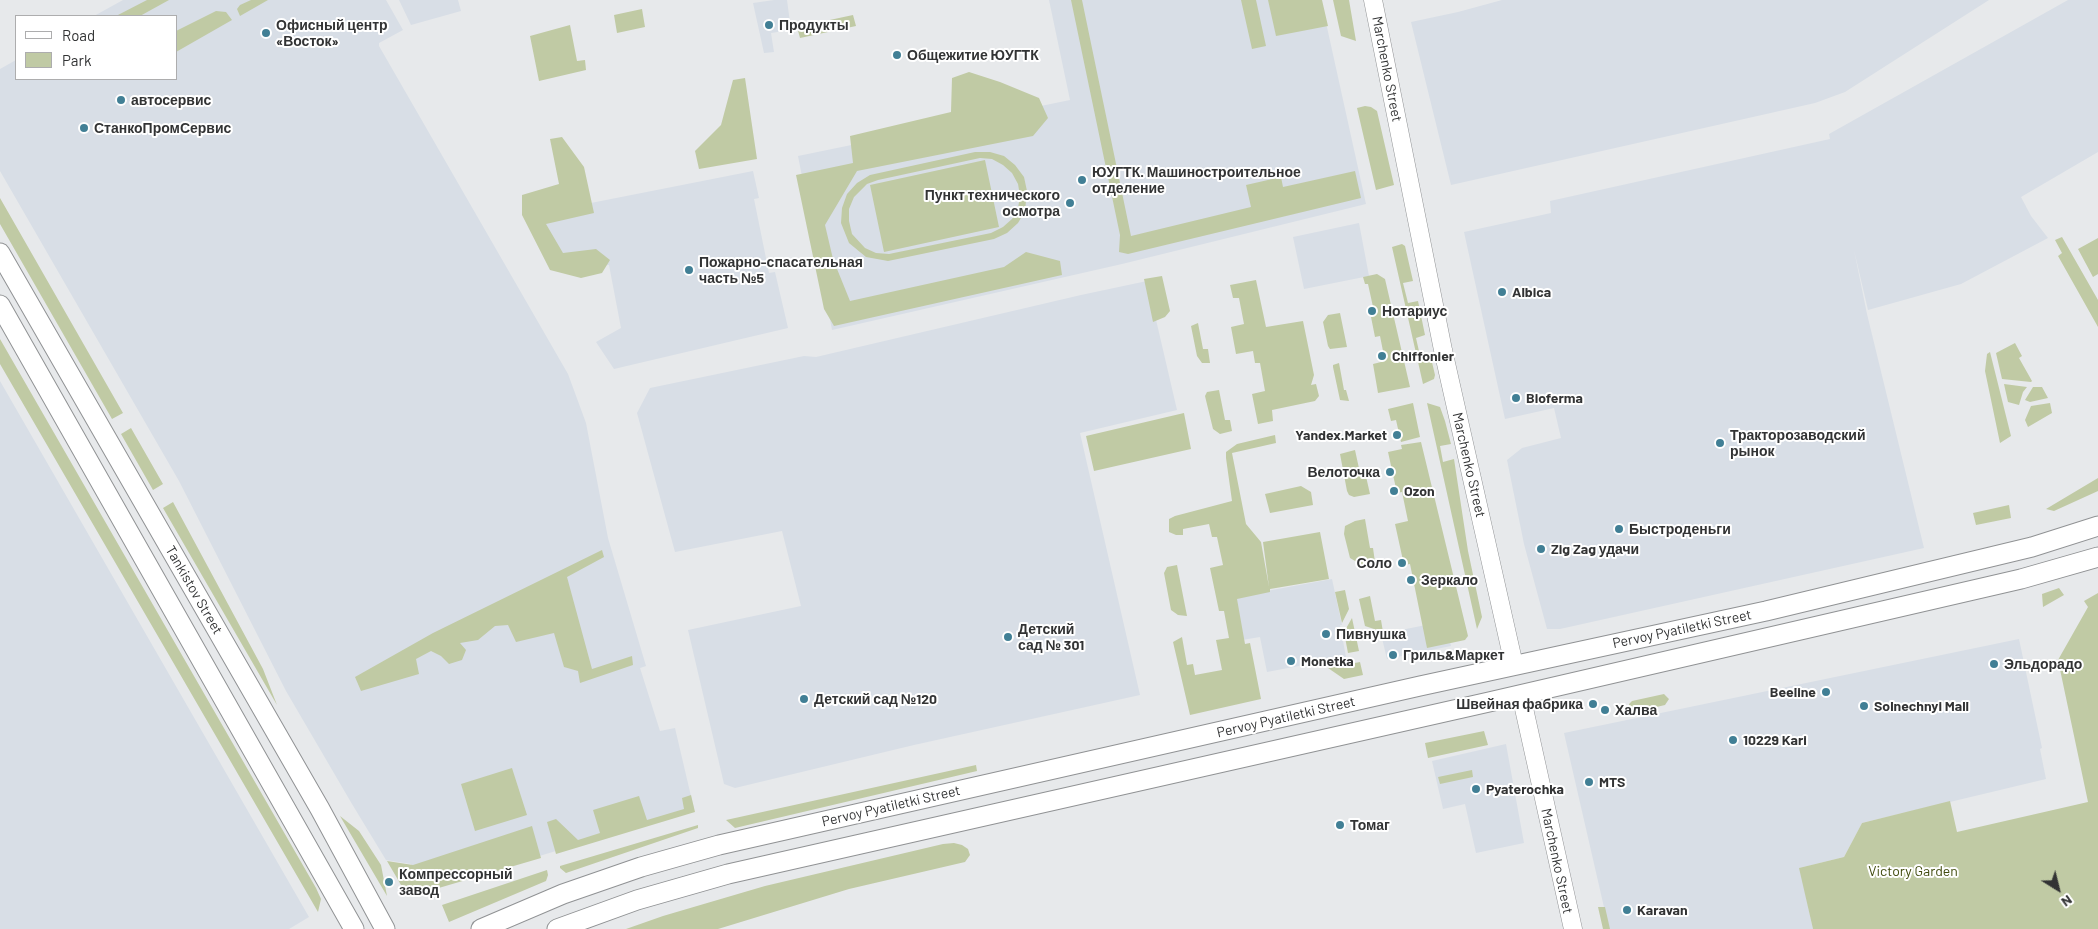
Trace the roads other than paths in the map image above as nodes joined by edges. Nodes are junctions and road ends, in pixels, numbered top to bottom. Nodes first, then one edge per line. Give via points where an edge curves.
1 (1373, 0) edge
2 (0, 253) edge
3 (0, 305) edge
4 (2098, 526) edge
5 (2098, 558) edge
6 (1514, 665) junction
7 (1521, 695) junction
8 (354, 929) edge
9 (385, 929) edge
10 (482, 929) edge
11 (557, 929) edge
12 (1573, 929) edge

1 - 6 street, Marchenko Street via 1443,350
2 - 9 main road, Tankistov Street via 315,800
3 - 8 main road, Tankistov Street
4 - 6 main road, Pervoy Pyatiletki Street via 2032,547 1766,611
5 - 7 main road, Pervoy Pyatiletki Street via 2021,579
6 - 7 main road, Marchenko Street
6 - 10 main road, Pervoy Pyatiletki Street via 719,845 563,894
7 - 11 main road, Pervoy Pyatiletki Street via 728,874 637,900
7 - 12 street, Marchenko Street

